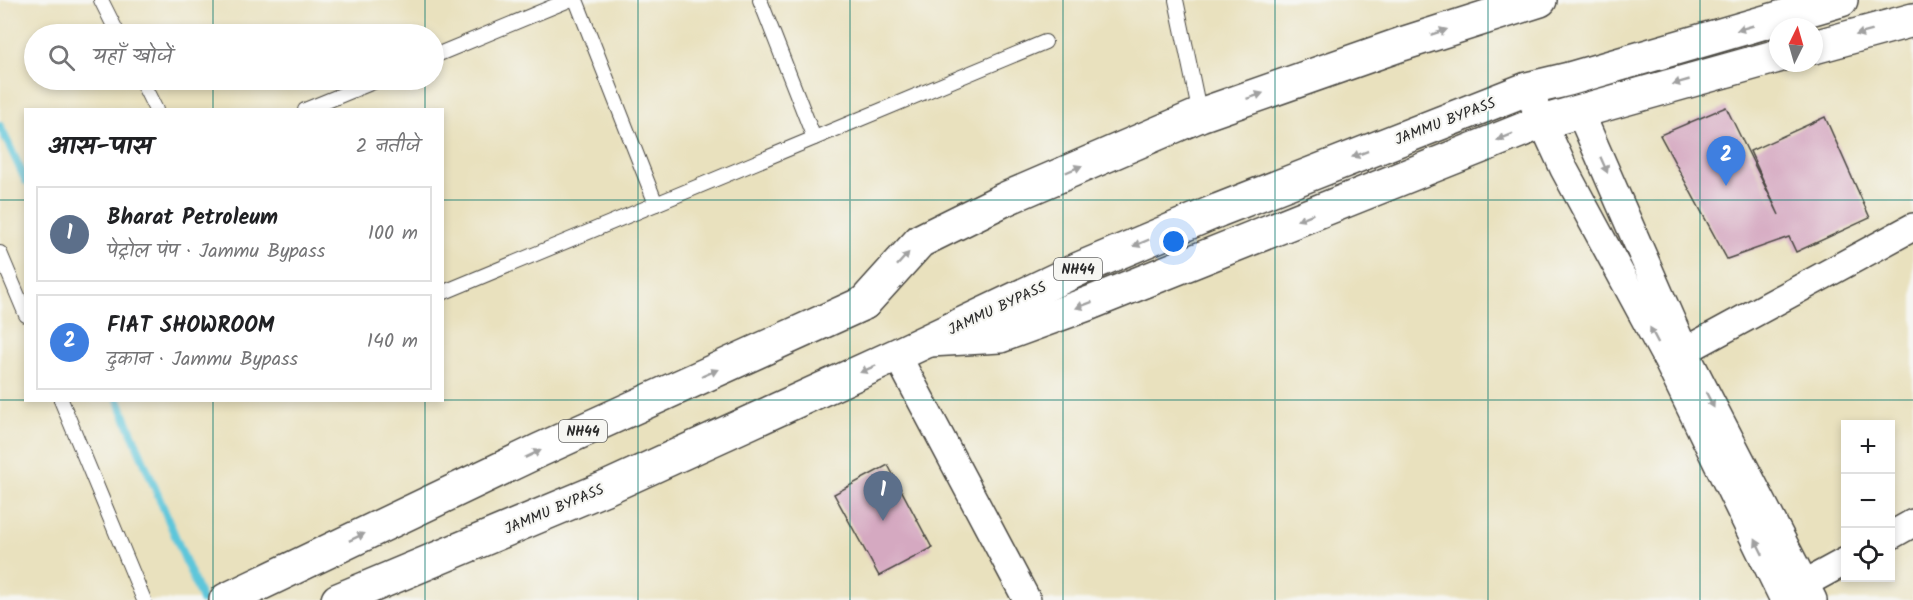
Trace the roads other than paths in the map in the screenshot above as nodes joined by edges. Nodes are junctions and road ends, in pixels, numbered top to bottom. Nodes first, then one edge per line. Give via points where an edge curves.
1 (101, 0) edge
2 (569, 0) edge
3 (576, 0) edge
4 (760, 0) edge
5 (1176, 0) edge
6 (1540, 0) edge
7 (1841, 0) edge
8 (1913, 20) edge
9 (113, 24) edge
10 (1044, 42) dead end
11 (1823, 45) edge
12 (444, 52) edge
13 (1769, 58) edge
14 (1527, 88) junction
15 (146, 90) edge
16 (354, 90) edge
17 (155, 108) edge
18 (310, 108) edge
19 (1580, 112) junction
20 (1200, 115) junction
21 (1542, 122) junction
22 (814, 138) junction
23 (656, 204) junction
24 (1913, 227) edge
25 (0, 253) edge
26 (444, 292) edge
27 (24, 310) edge
28 (930, 340) junction
29 (897, 356) junction
30 (1676, 356) junction
31 (62, 402) edge
32 (1913, 523) edge
33 (1895, 533) edge
34 (1841, 564) edge
35 (1792, 596) edge
36 (144, 600) edge
37 (226, 600) edge
38 (338, 600) edge
39 (1027, 600) edge

1 - 9 lane
2 - 12 lane
3 - 23 lane
4 - 22 lane
5 - 20 lane
20 -> 6 main road
7 -> 14 main road, JAMMU BYPASS / NH44
8 -> 11 main road
10 - 22 lane
13 -> 19 main road
14 - 21 street
14 -> 28 main road, JAMMU BYPASS / NH44 via 1081,268
15 - 17 lane
16 - 18 lane
19 - 21 main road
19 -> 30 street
37 -> 20 main road, NH44 via 540,450 864,303 920,241 1005,199
21 -> 28 main road via 1000,336
30 -> 21 street via 1564,169
22 - 23 lane
23 - 26 lane
24 - 30 street
25 - 27 lane
28 - 29 main road, JAMMU BYPASS / NH44
29 -> 38 main road, JAMMU BYPASS / NH44 via 608,487
29 - 39 street
30 - 35 street
31 - 36 lane
32 - 33 street
34 - 35 street

